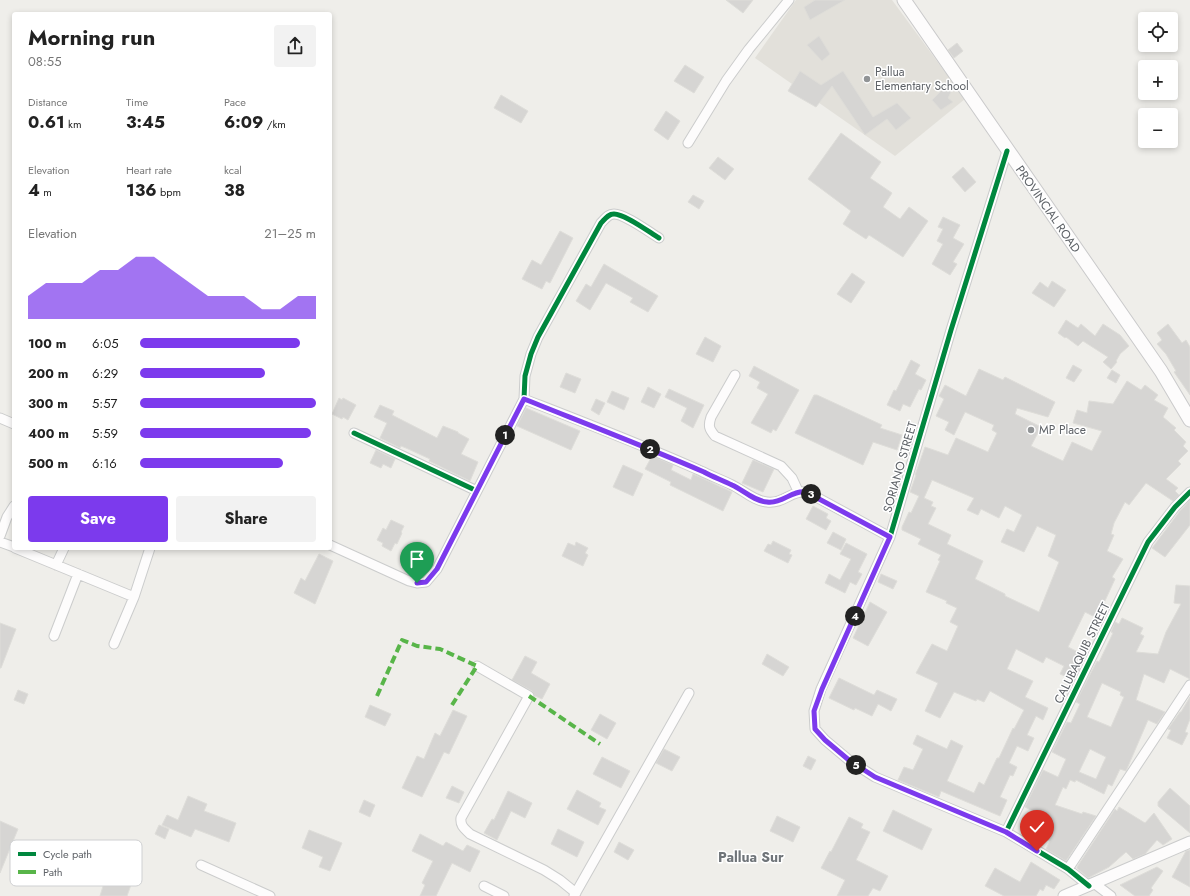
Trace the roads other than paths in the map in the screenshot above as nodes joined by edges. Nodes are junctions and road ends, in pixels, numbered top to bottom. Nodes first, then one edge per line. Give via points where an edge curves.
1 (789, 0) edge
2 (904, 0) edge
3 (688, 143) dead end
4 (1007, 151) junction
5 (659, 238) dead end
6 (735, 375) dead end
7 (524, 399) junction
8 (0, 418) edge
9 (1190, 420) edge
10 (12, 423) edge
11 (354, 433) dead end
12 (477, 491) junction
13 (798, 491) junction
14 (1190, 492) edge
15 (12, 509) edge
16 (0, 536) edge
17 (890, 537) junction
18 (0, 542) edge
19 (332, 546) edge
20 (12, 547) edge
21 (20, 550) edge
22 (63, 550) edge
23 (149, 550) edge
24 (56, 565) junction
25 (78, 574) junction
26 (134, 597) junction
27 (54, 636) dead end
28 (114, 644) dead end
29 (477, 666) dead end
30 (1190, 685) edge
31 (689, 694) dead end
32 (1006, 832) junction
33 (1190, 842) edge
34 (201, 865) dead end
35 (1068, 869) junction
36 (1092, 885) junction
37 (484, 886) dead end
38 (575, 895) edge
39 (270, 896) edge
40 (504, 896) edge
41 (1064, 896) edge
42 (1111, 896) edge

1 - 3 street via 726,81
2 - 4 main road, PROVINCIAL ROAD
4 - 9 main road, PROVINCIAL ROAD via 1161,371
4 - 17 street, SORIANO STREET
5 - 7 street via 620,215 607,216 601,223 538,337 525,376
6 - 13 street via 710,417 709,429 715,436 781,466 792,478
7 - 12 street
7 - 13 street via 667,456 732,485 757,500 775,502 784,500
8 - 10 street
11 - 12 street
12 - 19 street via 437,569 426,582 409,581
13 - 17 street via 817,496
14 - 32 street, CALUBAQUIB STREET via 1148,542
15 - 16 street
17 - 32 street, SORIANO STREET via 822,689 814,711 815,729 850,761 875,777
18 - 20 street
21 - 24 street
22 - 24 street
23 - 26 street
24 - 25 street
25 - 26 street
25 - 27 street
26 - 28 street
29 - 38 street via 529,696 460,823 470,834 560,880
30 - 35 street
31 - 38 street
32 - 35 street, SORIANO STREET
33 - 36 street
34 - 39 street
35 - 36 street, SORIANO STREET
36 - 41 street
36 - 42 street, SORIANO STREET
37 - 40 street

